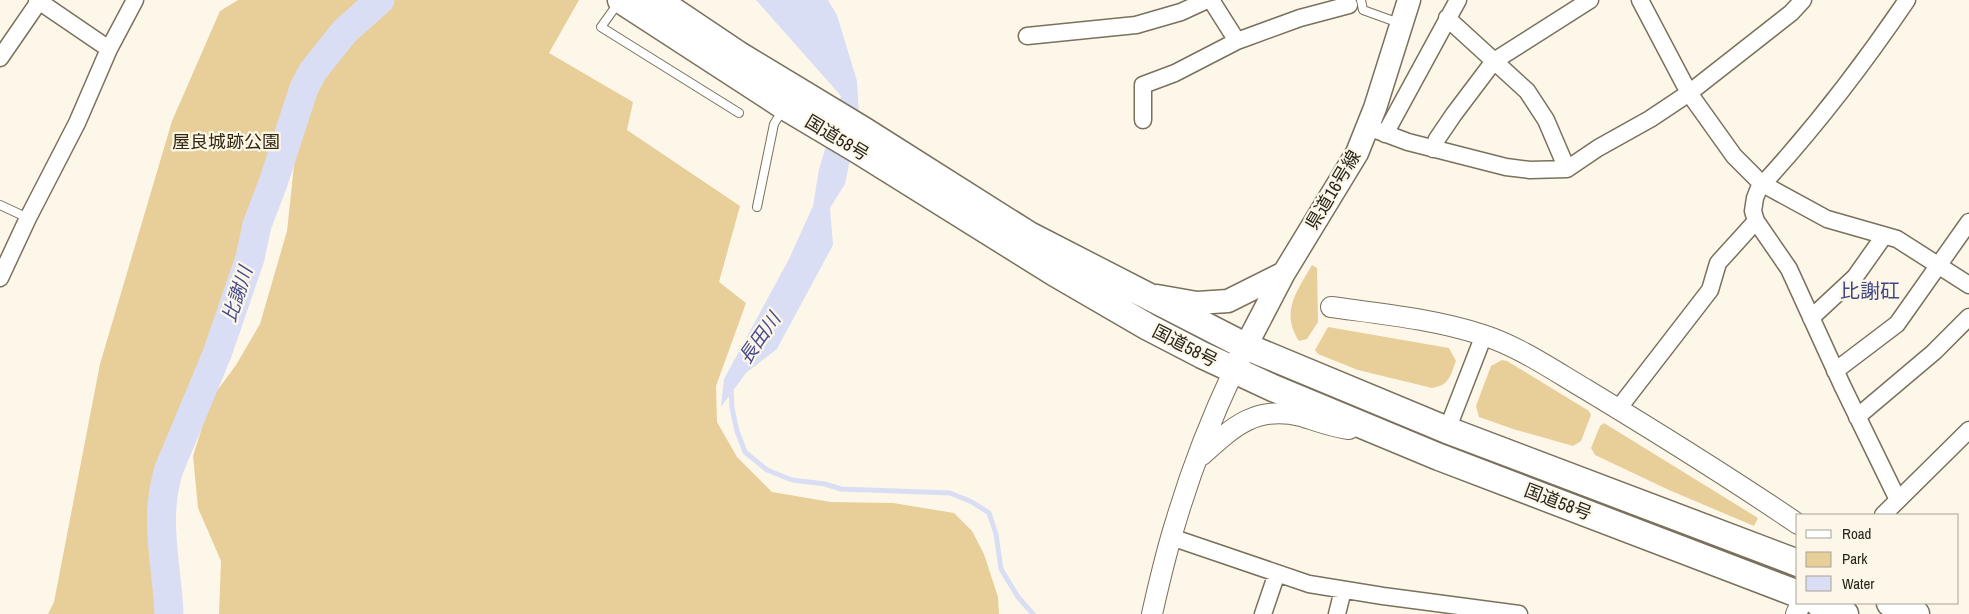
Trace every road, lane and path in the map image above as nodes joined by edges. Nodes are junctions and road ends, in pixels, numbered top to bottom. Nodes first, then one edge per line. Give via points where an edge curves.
1 (38, 0) edge
2 (136, 0) edge
3 (621, 0) edge
4 (657, 0) edge
5 (1207, 0) edge
6 (1212, 0) edge
7 (1409, 0) edge
8 (1458, 0) edge
9 (1590, 0) edge
10 (1640, 0) edge
11 (1803, 0) edge
12 (1907, 0) edge
13 (1355, 3) edge
14 (1447, 18) junction
15 (1401, 23) junction
16 (1027, 36) dead end
17 (1237, 41) junction
18 (109, 49) junction
19 (0, 58) edge
20 (1494, 61) junction
21 (1689, 93) junction
22 (789, 97) junction
23 (738, 113) dead end
24 (1143, 120) dead end
25 (1377, 130) junction
26 (861, 140) junction
27 (1433, 149) junction
28 (1567, 169) junction
29 (1762, 184) junction
30 (0, 205) edge
31 (757, 207) dead end
32 (28, 218) junction
33 (1756, 221) junction
34 (1969, 222) edge
35 (1884, 236) junction
36 (1938, 265) junction
37 (1284, 273) junction
38 (0, 278) edge
39 (1969, 285) edge
40 (1137, 292) junction
41 (1331, 308) dead end
42 (1969, 317) edge
43 (1811, 318) junction
44 (1484, 335) junction
45 (1245, 346) junction
46 (1234, 370) junction
47 (1835, 371) junction
48 (1618, 409) junction
49 (1857, 417) junction
50 (1447, 430) junction
51 (1969, 430) edge
52 (1379, 432) junction
53 (1198, 458) junction
54 (1898, 500) junction
55 (1884, 514) edge
56 (1796, 523) edge
57 (1171, 538) junction
58 (1796, 562) edge
59 (1277, 573) junction
60 (1343, 590) junction
61 (1796, 593) edge
62 (1820, 604) edge
63 (1892, 604) edge
64 (1152, 614) edge
65 (1263, 614) edge
66 (1337, 614) edge
67 (1519, 614) edge
68 (1845, 614) edge
69 (1917, 614) edge

1 - 18 street
1 - 19 street
2 - 18 street
3 - 22 highway, 国道58号
3 - 23 lane via 601,27
4 - 22 highway, 国道58号 via 739,55
5 - 16 street via 1181,12 1136,25
6 - 17 street
7 - 15 main road, 県道16号線
8 - 14 street
9 - 20 street
10 - 21 street
11 - 21 street
12 - 29 street via 1808,135
13 - 15 lane via 1363,10
13 - 17 street via 1300,18
14 - 20 street
14 - 25 street
15 - 25 main road, 県道16号線
17 - 24 street via 1175,73 1143,85
18 - 32 street via 77,123
20 - 27 street via 1454,114
20 - 28 street via 1527,92 1541,112
21 - 28 street
21 - 29 street via 1734,156
22 - 26 highway, 国道58号
22 - 31 lane via 774,124
25 - 27 street
25 - 37 main road, 県道16号線
26 - 40 highway, 国道58号
26 - 46 highway, 国道58号 via 1055,273 1176,342
27 - 28 street via 1506,167
29 - 33 street via 1755,198 1753,211
29 - 35 street via 1827,220
30 - 32 lane
32 - 38 street
33 - 43 street via 1789,269
33 - 48 street via 1718,263 1710,290
34 - 36 street
35 - 36 street via 1897,239
35 - 43 street via 1855,277
36 - 39 street
36 - 47 street via 1897,324
37 - 40 main road via 1228,301 1197,303
37 - 45 main road, 県道16号線
40 - 45 highway, 国道58号
41 - 44 street via 1403,316
42 - 49 street via 1934,352
43 - 47 street
44 - 48 street via 1519,350
44 - 50 street
45 - 46 main road, 県道16号線
45 - 50 highway, 国道58号
46 - 52 highway, 国道58号
46 - 53 street
47 - 49 street
48 - 56 street
49 - 54 street
50 - 58 highway, 国道58号
51 - 54 street
52 - 53 street via 1336,428 1289,414 1265,414 1244,421 1227,432
52 - 61 highway, 国道58号
53 - 57 street
54 - 55 street
57 - 59 street
57 - 64 street
59 - 60 street via 1309,584
59 - 65 street
60 - 66 street
60 - 67 street
62 - 68 highway
63 - 69 highway

